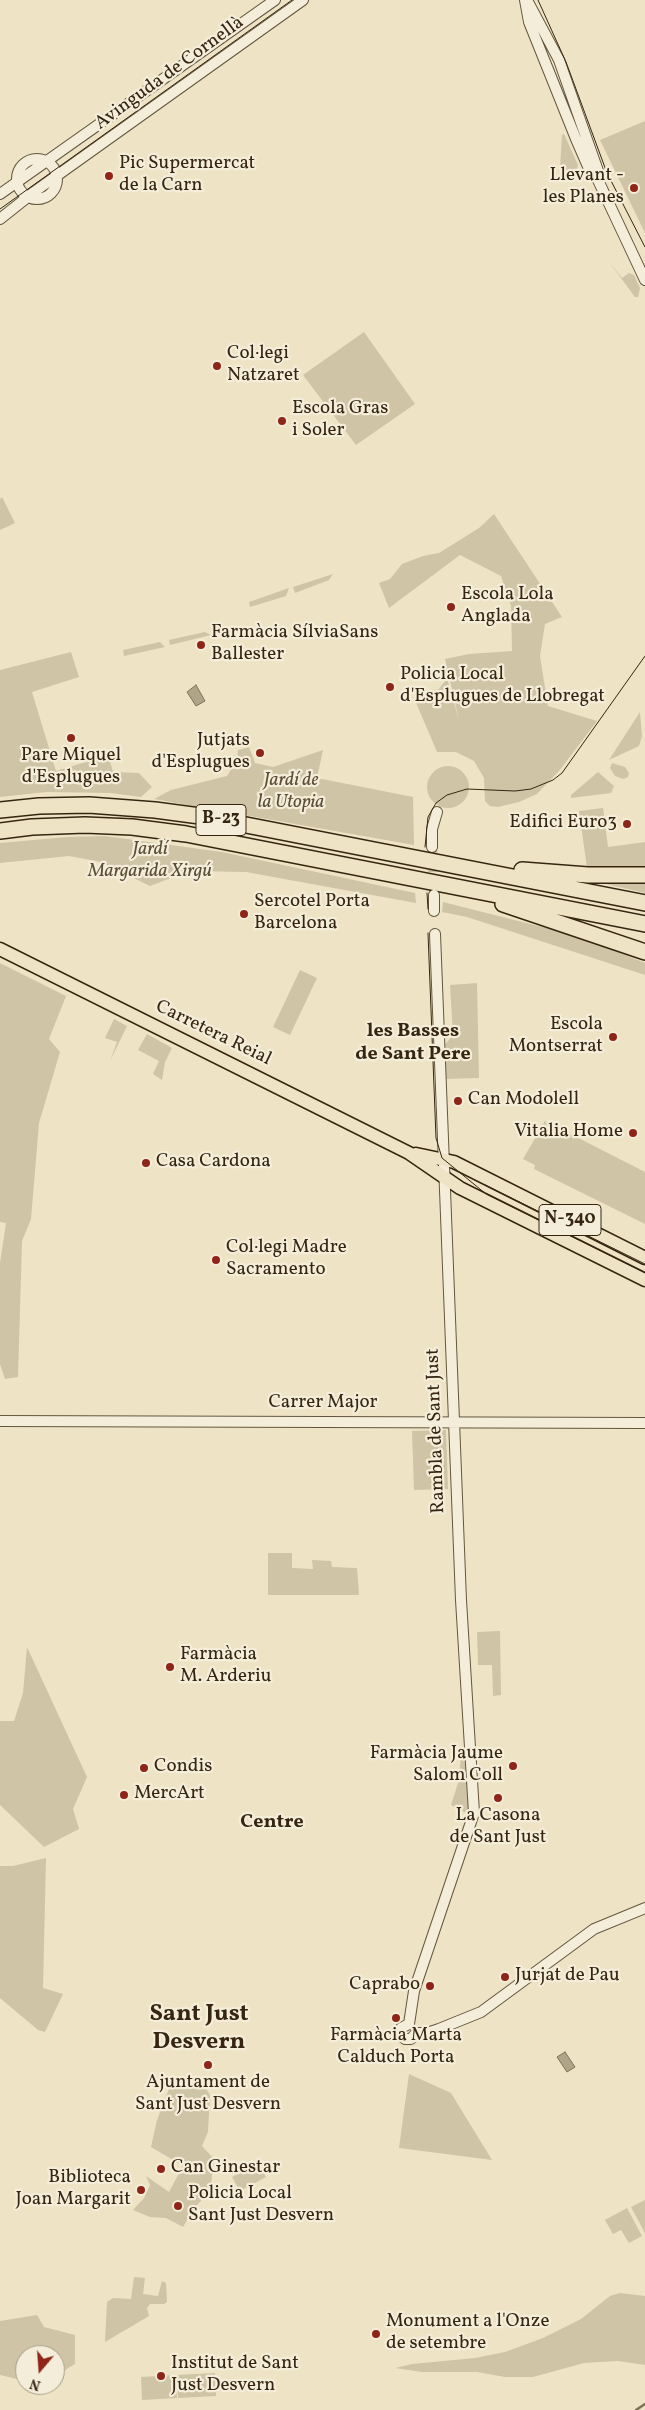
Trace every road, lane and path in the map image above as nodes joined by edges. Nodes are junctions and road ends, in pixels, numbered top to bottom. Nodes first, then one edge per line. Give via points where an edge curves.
1 (274, 0) edge
2 (303, 0) edge
3 (526, 0) edge
4 (47, 162) junction
5 (56, 176) junction
6 (18, 182) junction
7 (0, 194) edge
8 (28, 197) junction
9 (0, 219) edge
10 (641, 264) edge
11 (645, 280) edge
12 (0, 810) edge
13 (437, 812) dead end
14 (0, 831) edge
15 (432, 848) tunnel mouth
16 (440, 862) junction
17 (645, 875) edge
18 (438, 890) junction
19 (645, 903) edge
20 (434, 911) dead end
21 (645, 924) edge
22 (435, 934) dead end
23 (599, 937) junction
24 (0, 949) edge
25 (645, 952) edge
26 (645, 958) edge
27 (409, 1153) junction
28 (443, 1160) junction
29 (443, 1177) junction
30 (645, 1258) edge
31 (645, 1280) edge
32 (0, 1421) edge
33 (454, 1422) junction
34 (645, 1423) edge
35 (645, 1908) edge
36 (408, 2024) junction
37 (416, 2033) junction

1 - 4 street, Avinguda de Cornellà
2 - 5 street, Avinguda de Cornellà
3 - 10 street via 559,60 598,170 598,178
4 - 5 street
4 - 6 street via 32,160 23,165 18,173
5 - 8 street
6 - 7 street
6 - 8 street
8 - 9 street
10 - 11 street
12 - 16 highway, B-23 via 66,805 155,810 241,823
13 - 15 street via 432,829
14 - 18 highway, B-23 via 85,825 148,829 216,839
16 - 17 highway via 565,874
16 - 19 highway, B-23
18 - 20 street
18 - 21 highway, B-23
18 - 23 highway
22 - 28 street, Rambla de Sant Just
23 - 25 highway
23 - 26 highway
24 - 27 main road, Carretera Reial / N-340
27 - 28 main road, Carretera Reial / N-340
27 - 29 main road, Carretera Reial / N-340
28 - 29 street, Rambla de Sant Just
28 - 30 main road, Carretera Reial / N-340 via 454,1162
29 - 31 main road, Carretera Reial / N-340
29 - 33 street, Rambla de Sant Just
32 - 33 street, Carrer Major
33 - 34 street, Carrer Major
33 - 36 street, Rambla de Sant Just via 474,1813 414,1991
35 - 37 street via 594,1929 482,2012 439,2030
36 - 37 street
36 - 37 street via 401,2028 401,2036 411,2039

